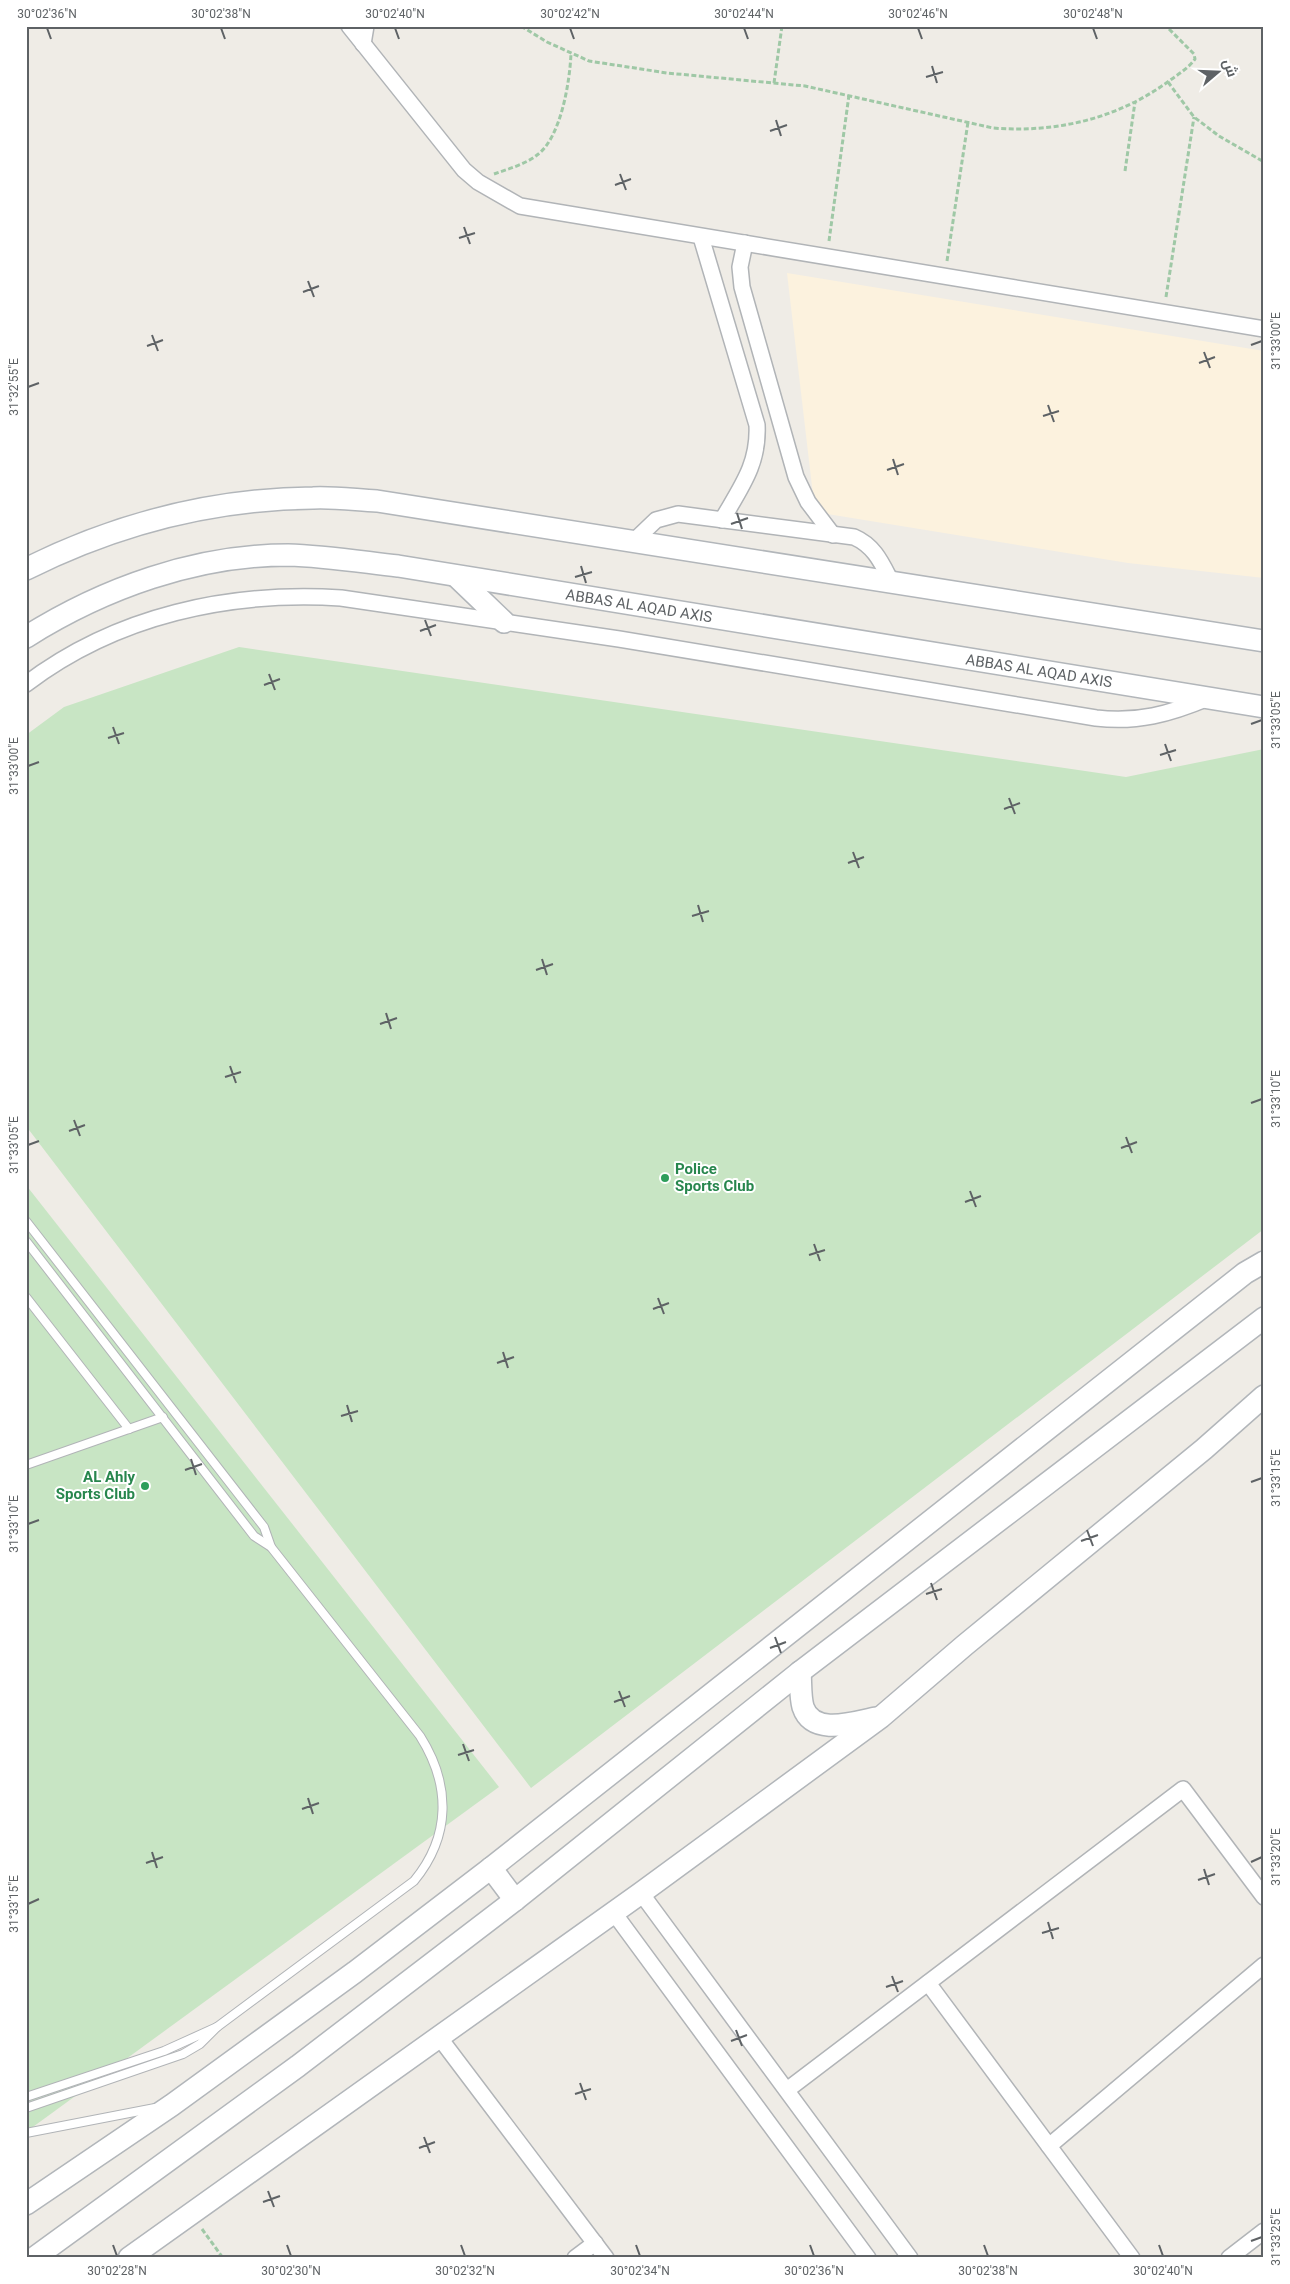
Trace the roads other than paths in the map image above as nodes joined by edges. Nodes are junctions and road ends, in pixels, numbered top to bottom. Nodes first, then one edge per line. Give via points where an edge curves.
1 (349, 26) edge
2 (366, 26) edge
3 (363, 44) junction
4 (701, 236) junction
5 (745, 243) junction
6 (748, 306) junction
7 (725, 313) junction
8 (1264, 329) edge
9 (760, 346) junction
10 (736, 354) junction
11 (773, 391) junction
12 (750, 399) junction
13 (722, 520) junction
14 (833, 535) junction
15 (633, 542) junction
16 (26, 570) edge
17 (456, 576) junction
18 (892, 583) junction
19 (504, 622) junction
20 (26, 637) edge
21 (1264, 641) edge
22 (26, 684) edge
23 (1208, 698) junction
24 (1264, 707) edge
25 (26, 1221) edge
26 (26, 1241) edge
27 (1264, 1262) edge
28 (26, 1297) edge
29 (1264, 1318) edge
30 (1264, 1396) edge
31 (163, 1417) junction
32 (129, 1429) junction
33 (26, 1465) edge
34 (270, 1548) junction
35 (800, 1672) junction
36 (881, 1717) junction
37 (491, 1868) junction
38 (641, 1893) junction
39 (1264, 1897) edge
40 (515, 1900) junction
41 (614, 1913) junction
42 (1264, 1965) edge
43 (928, 1983) junction
44 (217, 2026) junction
45 (439, 2037) junction
46 (786, 2090) junction
47 (26, 2097) edge
48 (172, 2105) junction
49 (26, 2108) edge
50 (26, 2133) edge
51 (1049, 2146) junction
52 (26, 2204) edge
53 (1264, 2231) edge
54 (595, 2243) junction
55 (34, 2258) edge
56 (129, 2258) edge
57 (575, 2258) edge
58 (606, 2258) edge
59 (868, 2258) edge
60 (910, 2258) edge
61 (1132, 2258) edge
62 (1229, 2258) edge

1 - 3 street
2 - 3 street
3 - 4 street via 452,156 478,182 520,206
4 - 5 street
4 - 7 street
5 - 6 street via 740,277
5 - 8 street
6 - 7 street
6 - 9 street
7 - 10 street
9 - 10 street
9 - 11 street
10 - 12 street
11 - 12 street
11 - 14 street via 799,484
12 - 13 street via 757,425 757,452 747,477
13 - 14 street
13 - 15 street via 670,515 656,520
14 - 18 street via 854,537 866,544
15 - 16 main road via 378,501 314,497 251,500 188,510 124,528 65,550
15 - 18 main road
17 - 19 main road
17 - 20 main road, ABBAS AL AQAD AXIS via 298,556 229,560 171,572 114,590 58,617
17 - 23 main road, ABBAS AL AQAD AXIS
18 - 21 main road
19 - 22 street via 341,598 285,596 244,599 181,610 119,631 61,660
19 - 23 street via 1112,720 1161,716
23 - 24 main road, ABBAS AL AQAD AXIS
25 - 34 lane via 264,1527
26 - 31 lane
27 - 37 main road via 1245,1273
28 - 32 lane
29 - 35 main road
30 - 36 main road
31 - 32 lane
31 - 34 lane via 254,1536
32 - 33 lane
34 - 44 lane via 428,1749 440,1778 442,1824 433,1853 414,1881
35 - 36 main road via 804,1709 816,1722 834,1725
35 - 40 main road
36 - 38 main road
37 - 40 main road
37 - 48 main road
38 - 41 main road
38 - 46 street
39 - 43 street via 1183,1789
40 - 55 main road via 298,2066
41 - 45 main road
41 - 59 street
42 - 51 street
43 - 46 street
43 - 51 street
44 - 47 lane via 164,2051
44 - 49 lane via 200,2044 170,2059
45 - 54 street
45 - 56 main road
46 - 60 street
48 - 50 lane
48 - 52 main road
51 - 61 street
53 - 62 street
54 - 57 street
54 - 58 street

